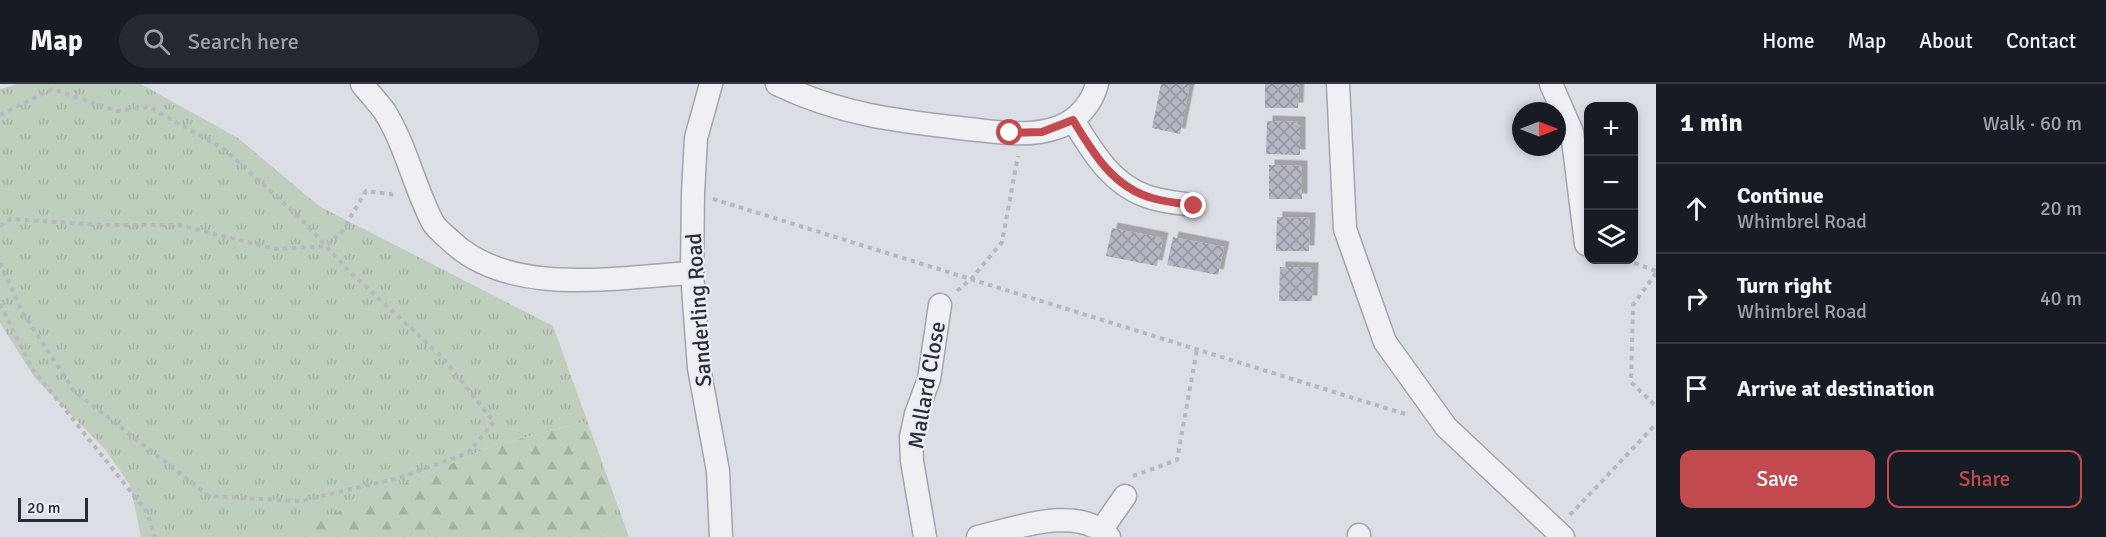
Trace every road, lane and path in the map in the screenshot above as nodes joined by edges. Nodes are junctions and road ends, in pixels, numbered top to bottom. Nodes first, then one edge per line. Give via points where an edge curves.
1 (362, 84) edge
2 (711, 84) edge
3 (777, 84) edge
4 (1097, 84) edge
5 (1338, 84) edge
6 (1551, 84) edge
7 (0, 116) edge
8 (1073, 120) junction
9 (1022, 133) junction
10 (693, 193) junction
11 (423, 199) junction
12 (1194, 206) dead end
13 (0, 226) edge
14 (1584, 228) edge
15 (326, 246) junction
16 (0, 263) edge
17 (1636, 264) edge
18 (1656, 272) edge
19 (692, 273) junction
20 (972, 278) junction
21 (0, 304) edge
22 (940, 305) joint
23 (1197, 349) junction
24 (1656, 406) edge
25 (1412, 416) dead end
26 (1656, 424) edge
27 (1125, 496) joint
28 (1106, 533) edge
29 (1560, 534) edge
30 (155, 537) edge
31 (721, 537) edge
32 (925, 537) edge
33 (978, 537) edge

1 - 11 street via 385,112
2 - 10 street, Sanderling Road via 696,138
3 - 9 street via 817,102 890,120
4 - 8 street via 1085,108
5 - 29 street via 1345,229 1384,342 1446,427
6 - 14 street via 1572,132
7 - 15 path via 52,89 117,111 149,107 224,148
8 - 9 street via 1042,132
8 - 12 street via 1102,165 1135,192 1153,199 1173,196
9 - 20 path via 1002,242
10 - 19 street, Sanderling Road
10 - 20 path
11 - 15 path via 366,191 342,233
11 - 19 street via 433,224 466,255 503,272 577,280
13 - 15 path via 11,219 178,225 276,249
15 - 16 path via 443,358 494,422 468,453 399,478 300,501 209,496 74,391 22,313
17 - 18 path
18 - 24 path via 1633,305 1631,382
19 - 31 street, Sanderling Road via 699,368 718,471
20 - 22 path
20 - 23 path
21 - 30 path via 32,368 147,512
22 - 32 street, Mallard Close via 929,380 911,437
23 - 25 path
23 - 27 path via 1177,460 1131,477
26 - 29 path
27 - 28 street
28 - 33 street via 1077,520 1066,520

